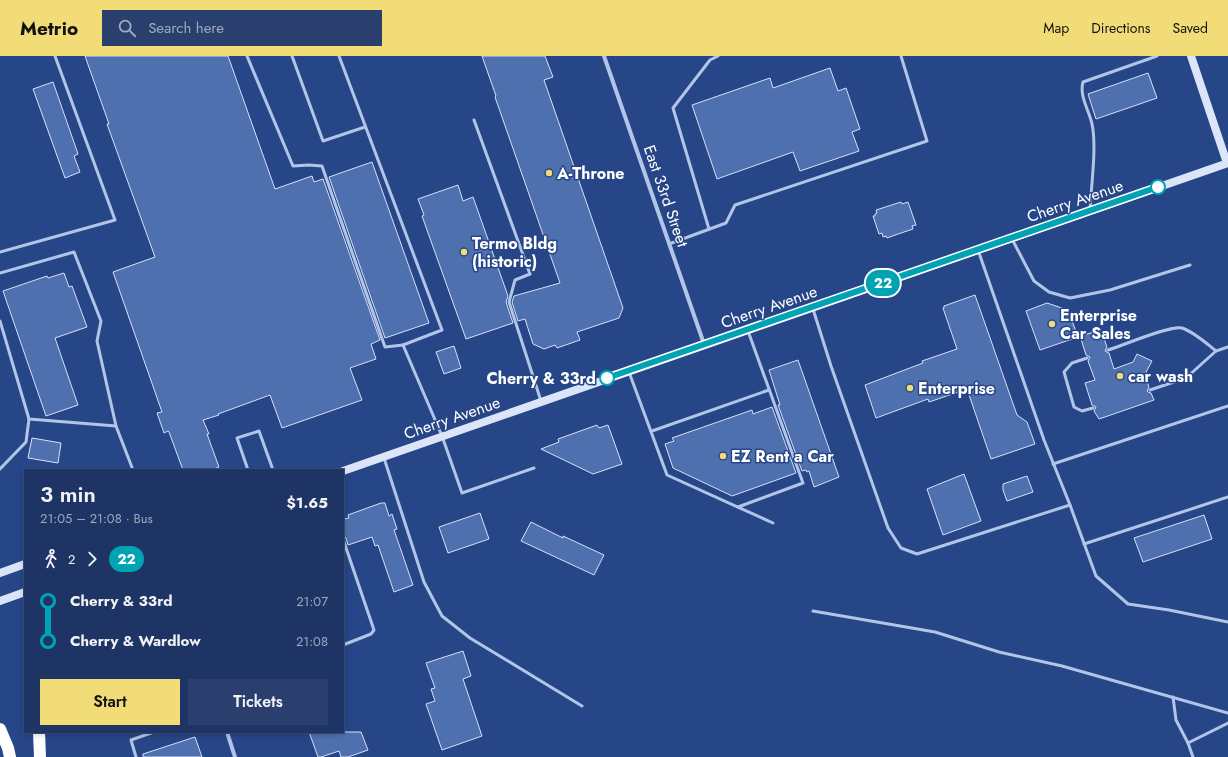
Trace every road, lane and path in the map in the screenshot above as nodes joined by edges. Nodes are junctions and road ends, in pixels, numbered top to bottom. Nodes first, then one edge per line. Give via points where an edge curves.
1 (55, 56) edge
2 (247, 56) edge
3 (292, 56) edge
4 (339, 56) edge
5 (604, 56) edge
6 (718, 56) edge
7 (901, 56) edge
8 (1157, 56) edge
9 (1191, 56) edge
10 (474, 120) dead end
11 (365, 127) junction
12 (1228, 163) edge
13 (1090, 211) junction
14 (709, 229) junction
15 (1012, 238) junction
16 (669, 244) junction
17 (977, 250) junction
18 (0, 252) edge
19 (1190, 265) dead end
20 (0, 273) edge
21 (812, 307) junction
22 (0, 321) edge
23 (748, 329) junction
24 (704, 344) junction
25 (403, 345) junction
26 (1228, 347) edge
27 (1108, 350) dead end
28 (1216, 351) junction
29 (1087, 358) dead end
30 (629, 370) junction
31 (769, 390) junction
32 (1150, 390) dead end
33 (541, 401) junction
34 (1228, 406) edge
35 (1093, 408) dead end
36 (29, 419) junction
37 (116, 426) junction
38 (652, 431) junction
39 (442, 436) junction
40 (383, 456) junction
41 (1053, 464) junction
42 (534, 468) dead end
43 (0, 469) edge
44 (133, 469) edge
45 (248, 469) edge
46 (273, 469) edge
47 (344, 471) edge
48 (1228, 496) edge
49 (1070, 505) junction
50 (738, 507) junction
51 (773, 523) dead end
52 (344, 542) edge
53 (1084, 544) junction
54 (24, 564) edge
55 (0, 573) edge
56 (24, 592) edge
57 (0, 601) edge
58 (813, 611) dead end
59 (1228, 622) edge
60 (344, 646) edge
61 (1173, 697) junction
62 (582, 706) dead end
63 (1228, 713) edge
64 (1228, 722) edge
65 (0, 729) edge
66 (40, 733) edge
67 (151, 733) edge
68 (227, 733) edge
69 (1188, 743) junction
70 (10, 757) edge
71 (40, 757) edge
72 (136, 757) edge
73 (235, 757) edge
74 (1194, 757) edge

1 - 18 lane via 116,220
2 - 25 lane via 293,166 322,166 385,347
3 - 11 lane via 323,141
4 - 11 lane
5 - 16 street, East 33rd Street
6 - 14 lane via 710,60 673,108
7 - 14 lane via 928,142 735,205 726,223
8 - 13 lane via 1084,82 1081,90 1092,124 1093,139
9 - 12 main road
10 - 33 lane via 530,274 515,280 509,302
11 - 25 lane via 442,330
12 - 13 main road, Cherry Avenue
13 - 15 main road, Cherry Avenue
14 - 16 lane
15 - 17 main road, Cherry Avenue
15 - 19 lane via 1034,282 1049,292 1070,298 1110,290
16 - 24 street, East 33rd Street
17 - 21 main road, Cherry Avenue
17 - 41 lane
20 - 37 lane via 74,252 101,321 97,341
21 - 23 main road, Cherry Avenue
21 - 49 lane via 888,528 901,548 917,554
22 - 36 lane
23 - 24 main road, Cherry Avenue
23 - 31 lane
24 - 30 main road, Cherry Avenue
25 - 39 lane
26 - 28 lane
27 - 28 lane via 1170,329 1181,328
28 - 32 lane via 1186,378
29 - 35 lane via 1072,363 1064,372 1074,407 1082,411
30 - 33 main road, Cherry Avenue
30 - 38 lane
31 - 38 lane
31 - 50 lane via 802,483
33 - 39 main road, Cherry Avenue
34 - 41 lane
36 - 37 lane
36 - 43 lane via 26,442
37 - 44 lane
38 - 50 lane via 667,475
39 - 40 main road, Cherry Avenue
39 - 42 lane via 462,493
40 - 47 main road, Cherry Avenue
40 - 62 lane via 424,582 442,616 470,638
41 - 49 lane
45 - 46 lane via 237,438 260,431
48 - 53 lane
49 - 53 lane
50 - 51 lane
52 - 60 lane via 374,630 371,634
53 - 59 lane via 1096,576 1128,604
54 - 55 main road
56 - 57 main road
58 - 61 lane via 935,632 999,652 1062,666
61 - 63 lane
61 - 69 lane via 1176,720
64 - 69 lane
65 - 70 highway
66 - 71 highway
67 - 72 lane via 131,740
68 - 73 street
69 - 74 lane

